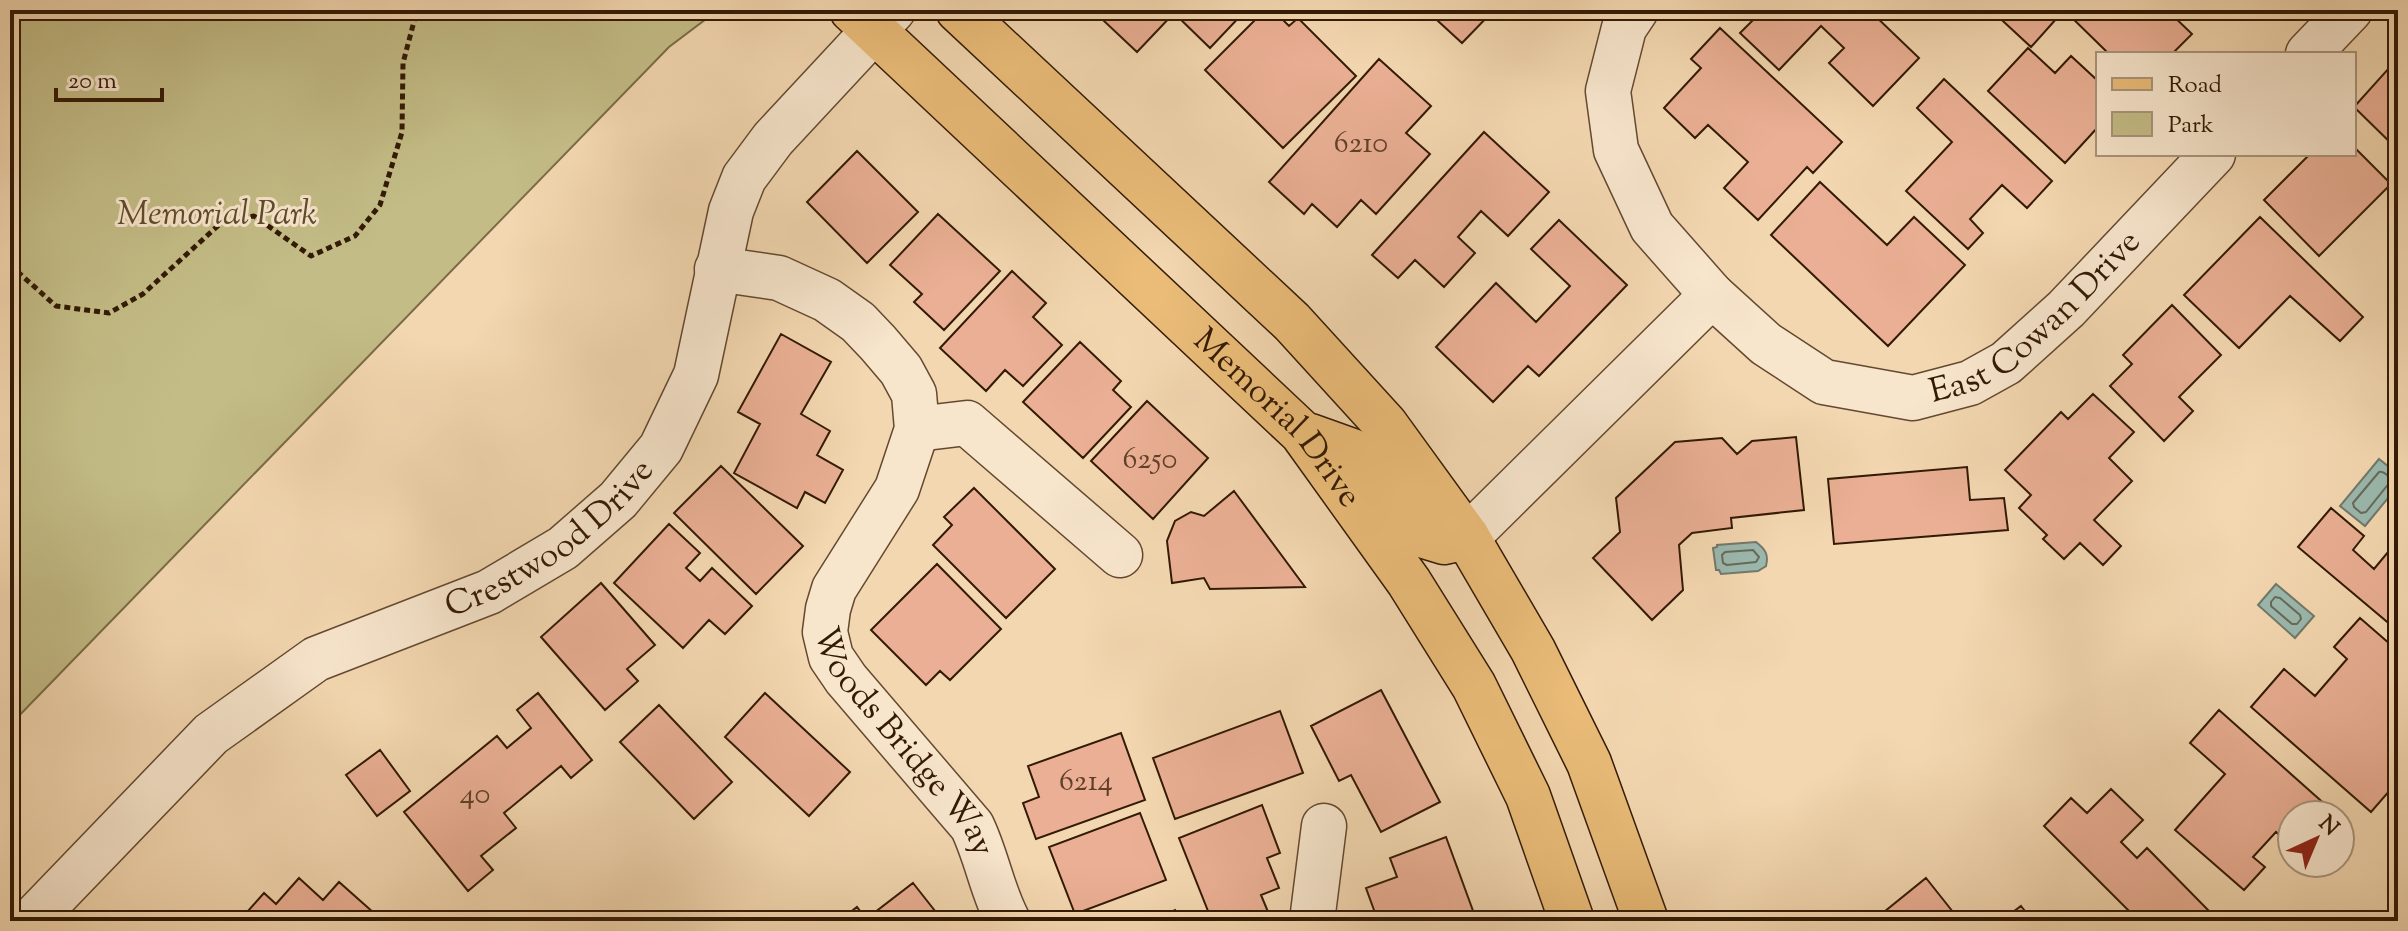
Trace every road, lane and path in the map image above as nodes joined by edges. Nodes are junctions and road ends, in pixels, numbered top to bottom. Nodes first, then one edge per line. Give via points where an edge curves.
1 (417, 10) edge
2 (958, 10) edge
3 (1636, 10) edge
4 (2350, 10) edge
5 (873, 17) edge
6 (2310, 52) edge
7 (2211, 156) edge
8 (10, 265) edge
9 (717, 269) junction
10 (1712, 295) junction
11 (917, 429) junction
12 (1302, 433) junction
13 (1467, 537) junction
14 (1120, 555) dead end
15 (1324, 826) dead end
16 (1639, 919) edge
17 (31, 921) edge
18 (1008, 921) edge
19 (1312, 921) edge
20 (1572, 921) edge

1 - 8 path via 403,63 402,132 380,205 355,236 311,256 254,216 222,222 143,294 109,313 56,306
2 - 13 main road via 1292,322 1385,424
3 - 10 street, East Cowan Drive via 1624,28 1608,91 1616,150 1652,227
4 - 6 street
5 - 9 street, Crestwood Drive via 744,178
5 - 12 main road, Memorial Drive
7 - 10 street, East Cowan Drive via 2066,309 2006,363 1970,383 1913,398 1824,382 1766,344
9 - 11 street, Woods Bridge Way via 779,278 827,300 858,322 901,370 914,394
9 - 17 street, Crestwood Drive via 696,375 661,448 618,500 563,548 489,592 316,659 211,734
10 - 13 street
11 - 14 street via 967,423
11 - 18 street, Woods Bridge Way via 897,489 834,589 825,632 831,657 846,679 972,826
12 - 13 main road via 1352,451 1418,534 1444,542
12 - 20 main road, Memorial Drive via 1409,582 1474,686 1528,796
13 - 16 main road via 1533,650 1589,763
15 - 19 street

